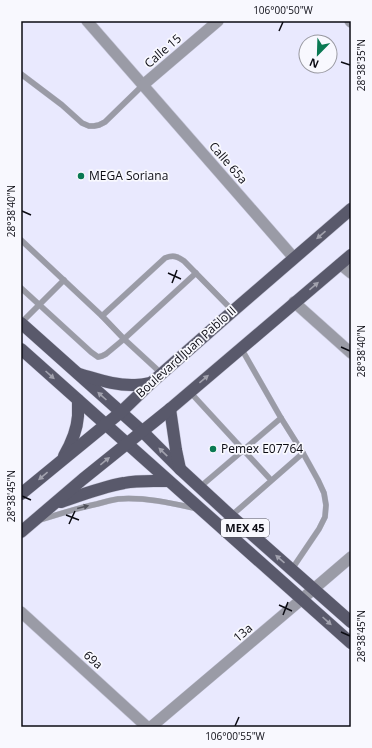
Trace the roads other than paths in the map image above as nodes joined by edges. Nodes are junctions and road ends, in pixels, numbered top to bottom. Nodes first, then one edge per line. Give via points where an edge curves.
1 (87, 21) edge
2 (218, 21) edge
3 (21, 74) edge
4 (143, 85) junction
5 (351, 209) edge
6 (21, 240) edge
7 (351, 255) edge
8 (294, 258) junction
9 (340, 264) junction
10 (196, 273) junction
11 (351, 273) edge
12 (64, 280) junction
13 (21, 288) edge
14 (294, 302) junction
15 (39, 304) junction
16 (233, 311) junction
17 (102, 316) junction
18 (21, 323) edge
19 (124, 339) junction
20 (241, 348) junction
21 (21, 349) edge
22 (351, 354) edge
23 (77, 373) junction
24 (162, 374) junction
25 (151, 383) junction
26 (189, 391) junction
27 (78, 400) junction
28 (170, 409) junction
29 (120, 412) junction
30 (281, 418) junction
31 (105, 425) junction
32 (142, 432) junction
33 (127, 444) junction
34 (243, 450) junction
35 (303, 453) junction
36 (62, 460) junction
37 (180, 469) junction
38 (271, 480) junction
39 (168, 481) junction
40 (200, 487) junction
41 (21, 494) edge
42 (54, 504) junction
43 (202, 510) junction
44 (231, 516) junction
45 (32, 522) junction
46 (21, 532) edge
47 (351, 557) edge
48 (292, 569) junction
49 (314, 589) junction
50 (302, 599) junction
51 (21, 612) edge
52 (351, 622) edge
53 (351, 643) edge
54 (147, 727) edge
55 (150, 727) edge

1 - 4 street, Calle 65a
2 - 4 street, Calle 15
3 - 4 lane via 89,126 105,122
4 - 8 street, Calle 65a
5 -> 8 main road, Boulevard Juan Pablo II
6 - 12 lane
7 - 9 main road
8 - 16 main road, Boulevard Juan Pablo II
9 - 11 street
14 -> 9 main road
10 - 16 lane
10 - 17 lane via 178,256 165,258
10 - 19 lane
12 - 15 lane
12 - 17 lane
13 - 15 lane
14 - 20 main road
14 - 22 street
15 - 18 lane
15 - 19 lane via 98,356 106,354
16 - 24 main road, Boulevard Juan Pablo II
17 - 19 lane
18 - 23 main road, MEX 45
19 - 24 lane
26 -> 20 main road
20 - 30 lane
21 -> 27 main road, MEX 45
23 - 25 main road via 120,384
29 -> 23 main road, MEX 45
24 - 25 main road, Boulevard Juan Pablo II
25 - 29 main road, Boulevard Juan Pablo II
26 - 28 main road
26 - 34 lane
27 - 31 main road, MEX 45
27 - 36 main road via 75,431
28 - 32 main road
28 - 37 main road
29 - 31 main road, Boulevard Juan Pablo II
29 - 32 main road, MEX 45
30 - 34 lane
30 - 35 lane
31 - 33 main road, MEX 45
31 - 36 main road, Boulevard Juan Pablo II
32 - 33 main road
37 -> 32 main road, MEX 45
33 - 39 main road, MEX 45
42 -> 33 main road
34 - 38 lane
34 - 40 lane
35 - 38 lane
35 - 48 lane via 324,492 326,505 319,530
36 -> 41 main road, Boulevard Juan Pablo II
37 - 40 main road, MEX 45
38 - 44 lane
39 - 42 main road via 125,483
39 - 43 main road, MEX 45
40 - 44 main road, MEX 45
42 - 45 main road
45 -> 43 lane via 116,499 150,500
43 - 50 main road, MEX 45
48 -> 44 main road, MEX 45
45 - 46 main road
47 - 49 street, 13a
48 - 49 main road, MEX 45
49 - 50 street, 13a
49 - 52 main road, MEX 45
50 -> 53 main road, MEX 45
50 - 55 street, 13a
51 - 54 street, 69a

